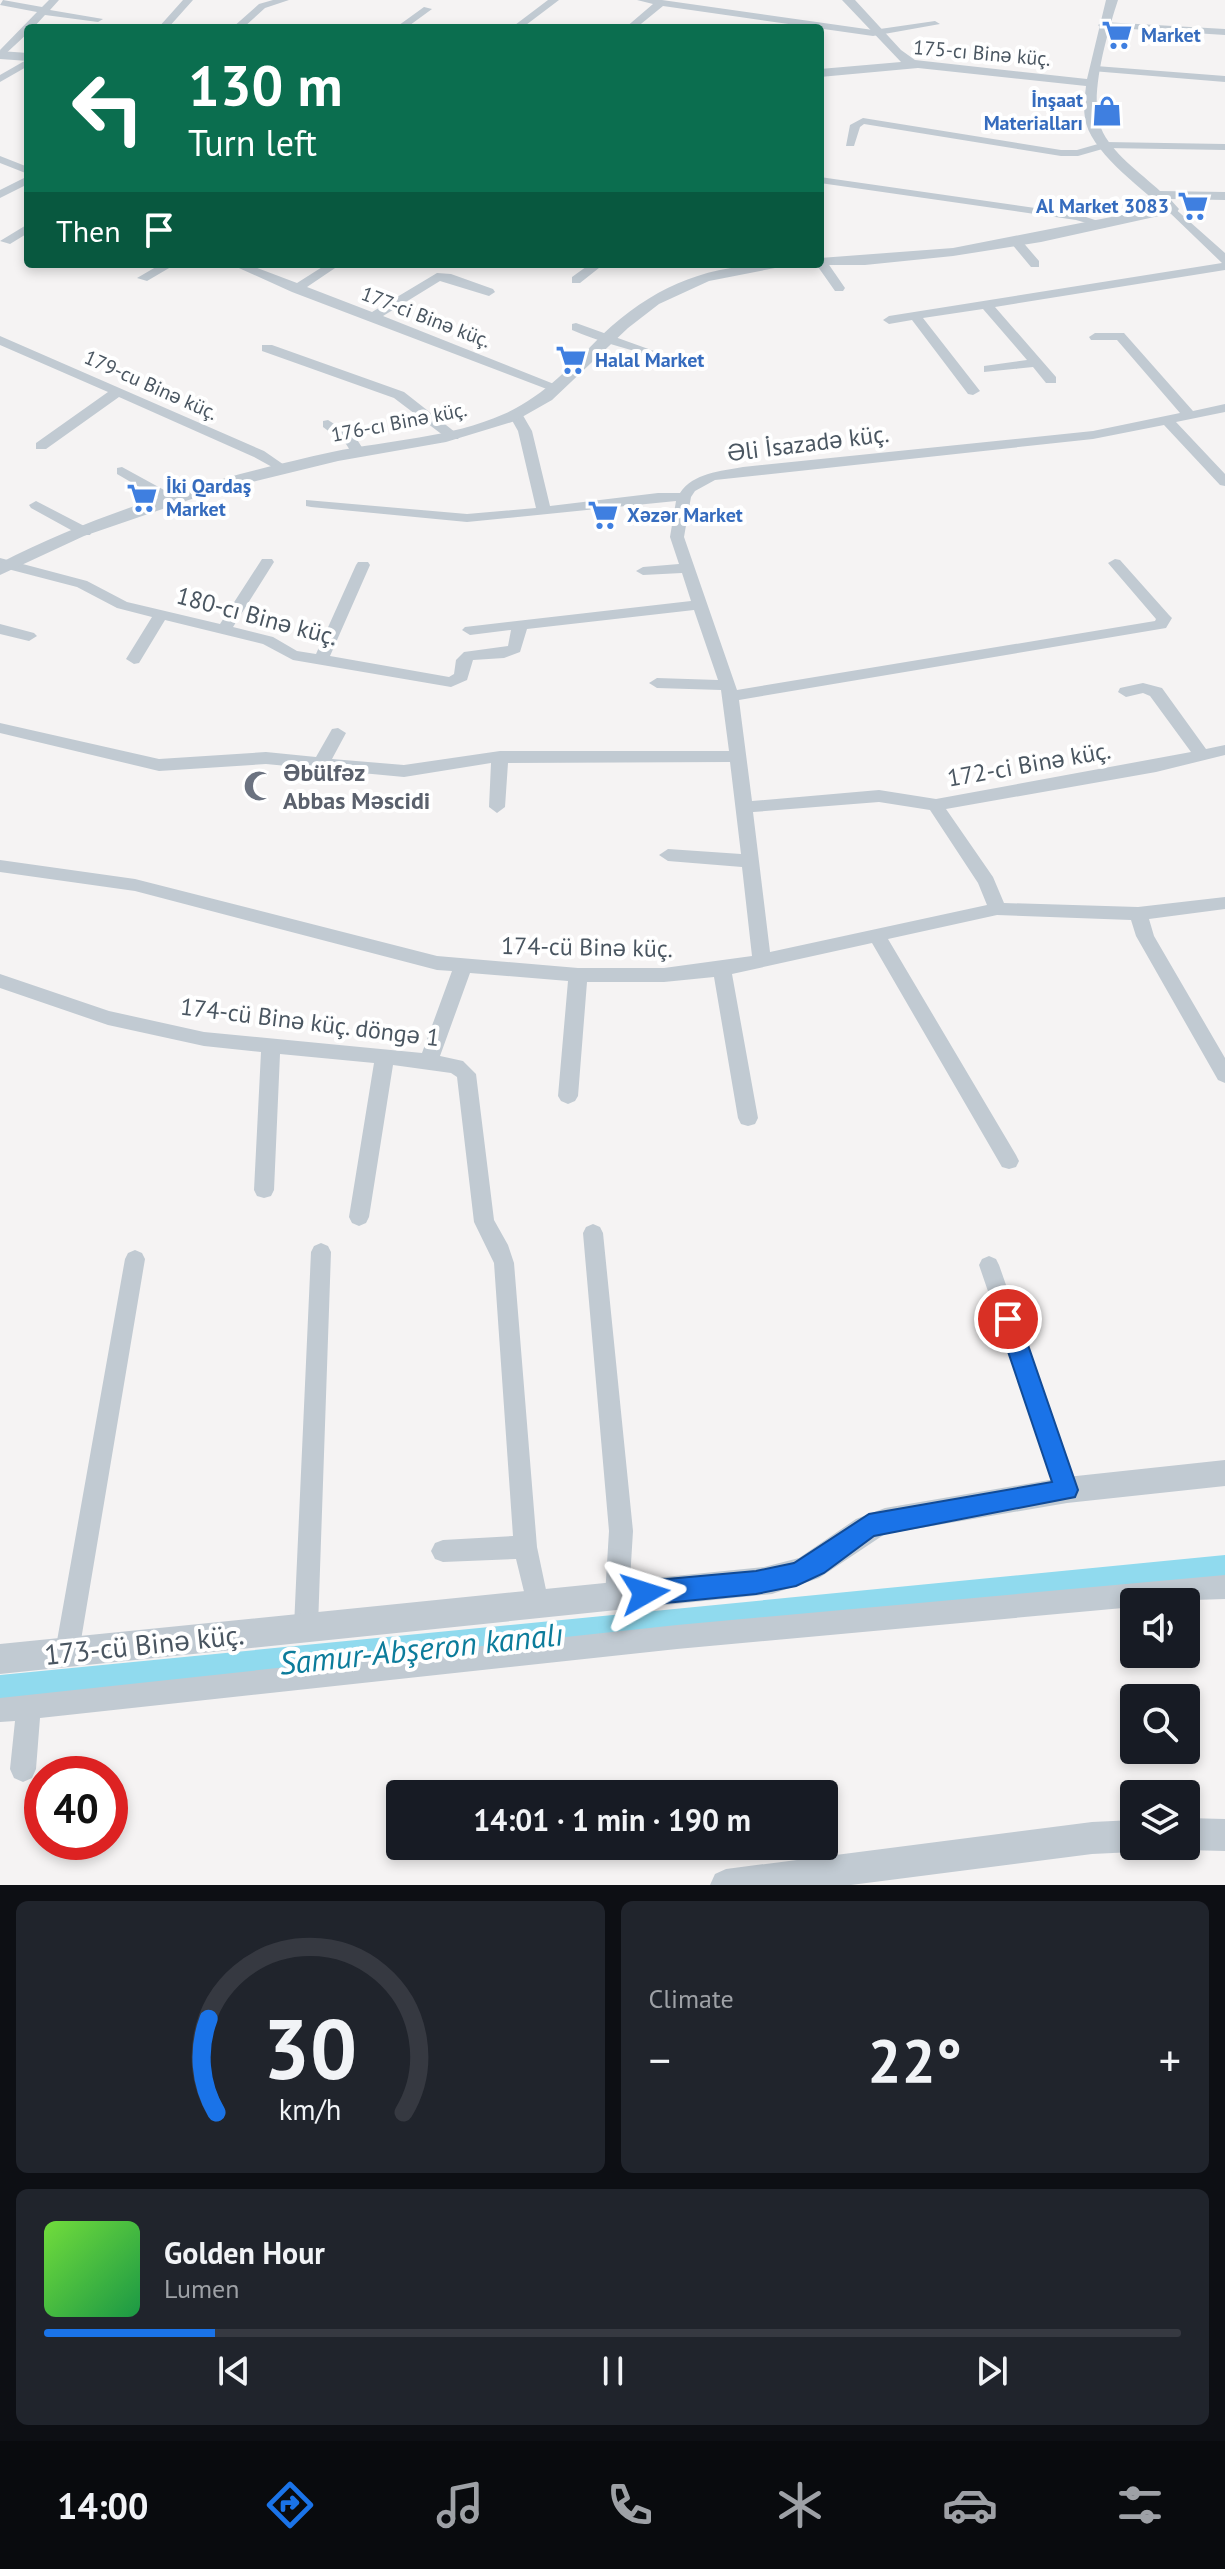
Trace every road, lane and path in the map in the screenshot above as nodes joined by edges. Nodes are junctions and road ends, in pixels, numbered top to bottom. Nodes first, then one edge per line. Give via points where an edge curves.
1 (54, 0) edge
2 (188, 0) edge
3 (284, 0) edge
4 (642, 0) edge
5 (848, 0) edge
6 (1112, 0) edge
7 (546, 2) edge
8 (3, 3) dead end
9 (661, 3) junction
10 (427, 9) dead end
11 (43, 11) junction
12 (98, 19) dead end
13 (30, 24) edge
14 (165, 24) edge
15 (242, 24) edge
16 (406, 24) edge
17 (521, 24) edge
18 (635, 24) edge
19 (785, 24) edge
20 (935, 24) dead end
21 (1103, 25) junction
22 (824, 28) edge
23 (24, 30) edge
24 (1225, 32) edge
25 (878, 33) junction
26 (0, 55) edge
27 (24, 59) edge
28 (24, 63) edge
29 (912, 64) junction
30 (824, 73) edge
31 (1095, 76) junction
32 (0, 79) edge
33 (1225, 79) edge
34 (850, 144) dead end
35 (1105, 145) junction
36 (1225, 147) edge
37 (0, 159) edge
38 (24, 169) edge
39 (24, 181) edge
40 (824, 181) edge
41 (0, 195) edge
42 (1158, 195) junction
43 (1225, 196) edge
44 (1172, 209) junction
45 (1104, 225) junction
46 (24, 230) edge
47 (6, 241) dead end
48 (1017, 243) junction
49 (1225, 260) edge
50 (824, 262) edge
51 (1035, 264) dead end
52 (824, 266) edge
53 (1225, 266) edge
54 (162, 268) edge
55 (246, 268) edge
56 (329, 268) edge
57 (592, 268) edge
58 (742, 268) edge
59 (143, 278) dead end
60 (576, 280) dead end
61 (839, 288) dead end
62 (296, 289) junction
63 (489, 292) dead end
64 (987, 305) junction
65 (915, 316) junction
66 (372, 318) junction
67 (889, 320) dead end
68 (576, 327) dead end
69 (1095, 337) dead end
70 (0, 340) edge
71 (610, 340) junction
72 (267, 348) dead end
73 (648, 351) dead end
74 (1037, 363) junction
75 (989, 369) dead end
76 (1051, 380) dead end
77 (557, 388) junction
78 (973, 391) dead end
79 (117, 392) junction
80 (1225, 408) edge
81 (516, 415) junction
82 (1190, 416) junction
83 (1168, 421) junction
84 (328, 424) dead end
85 (453, 436) junction
86 (41, 446) dead end
87 (358, 452) junction
88 (283, 469) junction
89 (122, 471) dead end
90 (1225, 482) edge
91 (684, 497) junction
92 (170, 499) junction
93 (311, 503) dead end
94 (36, 505) dead end
95 (544, 510) junction
96 (85, 532) junction
97 (267, 562) dead end
98 (1115, 563) dead end
99 (363, 565) dead end
100 (2, 566) edge
101 (685, 568) junction
102 (643, 571) dead end
103 (700, 605) junction
104 (161, 614) junction
105 (520, 626) junction
106 (0, 629) edge
107 (224, 629) junction
108 (470, 630) dead end
109 (29, 636) dead end
110 (134, 659) dead end
111 (321, 660) junction
112 (657, 683) dead end
113 (729, 690) junction
114 (1126, 692) dead end
115 (0, 728) edge
116 (338, 733) dead end
117 (1225, 750) edge
118 (739, 756) junction
119 (1202, 756) junction
120 (500, 757) junction
121 (321, 763) junction
122 (936, 805) junction
123 (497, 807) dead end
124 (745, 807) junction
125 (668, 855) dead end
126 (749, 861) junction
127 (0, 866) edge
128 (1225, 903) edge
129 (997, 909) junction
130 (1138, 914) junction
131 (876, 934) junction
132 (762, 961) junction
133 (463, 967) junction
134 (722, 969) junction
135 (578, 975) junction
136 (0, 981) edge
137 (271, 1046) junction
138 (385, 1057) junction
139 (429, 1061) junction
140 (1225, 1075) edge
141 (568, 1096) dead end
142 (748, 1118) dead end
143 (1009, 1161) dead end
144 (264, 1190) dead end
145 (359, 1217) dead end
146 (593, 1233) dead end
147 (321, 1252) dead end
148 (135, 1259) dead end
149 (989, 1265) dead end
150 (1225, 1473) edge
151 (1067, 1490) junction
152 (525, 1547) junction
153 (443, 1551) dead end
154 (1225, 1587) edge
155 (617, 1596) junction
156 (537, 1604) junction
157 (306, 1627) junction
158 (67, 1652) junction
159 (0, 1659) edge
160 (29, 1707) junction
161 (0, 1710) edge
162 (23, 1769) dead end
163 (1200, 1834) edge
164 (1225, 1835) edge
165 (1120, 1837) edge
166 (726, 1885) edge

1 - 11 street
2 - 14 street
3 - 15 street via 262,6
4 - 9 street
5 - 25 street
6 - 21 street
7 - 17 street
8 - 11 street
9 - 18 street
9 - 19 street
10 - 16 street
11 - 12 street
11 - 13 street
20 - 25 street
21 - 24 street
21 - 31 street
22 - 25 street
23 - 26 street
25 - 29 street
26 - 27 street
28 - 32 street
29 - 30 street, 175-cı Binə küç.
29 - 31 street, 175-cı Binə küç.
31 - 33 street
31 - 35 street via 1091,122
34 - 35 street via 855,125 863,121 1061,153
35 - 36 street
35 - 42 street
37 - 38 street
39 - 41 street
40 - 45 street
42 - 43 street
42 - 44 street
44 - 45 street
44 - 49 street
45 - 48 street
46 - 47 street
48 - 50 street via 891,261
48 - 51 street
52 - 61 street
53 - 64 street
54 - 59 street
55 - 62 street, 177-ci Binə küç.
56 - 62 street
57 - 60 street
58 - 71 street, 176-cı Binə küç. via 665,295 635,314
62 - 66 street, 177-ci Binə küç.
63 - 66 street via 437,277
64 - 65 street
64 - 74 street
65 - 67 street
65 - 78 street
66 - 77 street, 177-ci Binə küç.
68 - 71 street
69 - 82 street via 1120,336
70 - 79 street, 179-cu Binə küç.
71 - 73 street
71 - 77 street, 176-cı Binə küç.
72 - 85 street via 399,395
74 - 75 street
74 - 76 street
77 - 81 street, 176-cı Binə küç.
79 - 86 street
79 - 88 street, 179-cu Binə küç.
80 - 82 street, Əli İsazadə küç.
81 - 85 street, 176-cı Binə küç.
81 - 95 street via 525,431
82 - 83 street, Əli İsazadə küç.
83 - 90 street
83 - 91 street, Əli İsazadə küç. via 1093,435 743,471 699,482
84 - 87 street
85 - 87 street, 176-cı Binə küç.
87 - 88 street, 176-cı Binə küç.
88 - 92 street, 176-cı Binə küç.
89 - 92 street
91 - 95 street
91 - 101 street via 677,537
92 - 96 street, 176-cı Binə küç.
93 - 95 street via 467,518
94 - 96 street
96 - 100 street, 176-cı Binə küç.
97 - 107 street
98 - 113 street via 1164,618 1161,625
99 - 111 street
100 - 104 street, 180-cı Binə küç. via 74,582 112,601
101 - 102 street
101 - 103 street
103 - 105 street
103 - 113 street
104 - 107 street, 180-cı Binə küç.
104 - 110 street
105 - 108 street
105 - 111 street, 180-cı Binə küç. via 515,649 469,655 454,682
106 - 109 street
107 - 111 street, 180-cı Binə küç.
112 - 113 street
113 - 118 street
114 - 119 street via 1156,692
115 - 121 street via 159,765 266,758
116 - 121 street
117 - 119 street, 172-ci Binə küç.
118 - 120 street
118 - 124 street
119 - 122 street, 172-ci Binə küç.
120 - 121 street via 404,771
120 - 123 street
122 - 124 street, 172-ci Binə küç. via 879,796
122 - 129 street via 990,887
124 - 126 street
125 - 126 street
126 - 132 street
127 - 133 street, 174-cü Binə küç. via 135,885
128 - 130 street, 174-cü Binə küç.
129 - 130 street, 174-cü Binə küç.
129 - 131 street, 174-cü Binə küç.
130 - 140 street via 1145,936
131 - 132 street, 174-cü Binə küç.
131 - 143 street
132 - 134 street, 174-cü Binə küç.
133 - 135 street, 174-cü Binə küç.
133 - 139 street
134 - 135 street, 174-cü Binə küç.
134 - 142 street
135 - 141 street
136 - 137 street, 174-cü Binə küç. döngə 1 via 138,1025
137 - 138 street, 174-cü Binə küç. döngə 1
137 - 144 street
138 - 139 street, 174-cü Binə küç. döngə 1
138 - 145 street
139 - 152 street, 174-cü Binə küç. döngə 1 via 456,1066 466,1074 484,1222 504,1263
146 - 155 street via 621,1531
147 - 157 street
148 - 158 street
149 - 151 street
150 - 151 street, 173-cü Binə küç.
151 - 155 street, 173-cü Binə küç. via 869,1526 796,1574
152 - 153 street
152 - 156 street, 174-cü Binə küç. döngə 1
154 - 160 street via 677,1637
155 - 156 street, 173-cü Binə küç.
156 - 157 street, 173-cü Binə küç.
157 - 158 street, 173-cü Binə küç.
158 - 159 street, 173-cü Binə küç.
160 - 161 street
160 - 162 street
163 - 164 street
165 - 166 street

